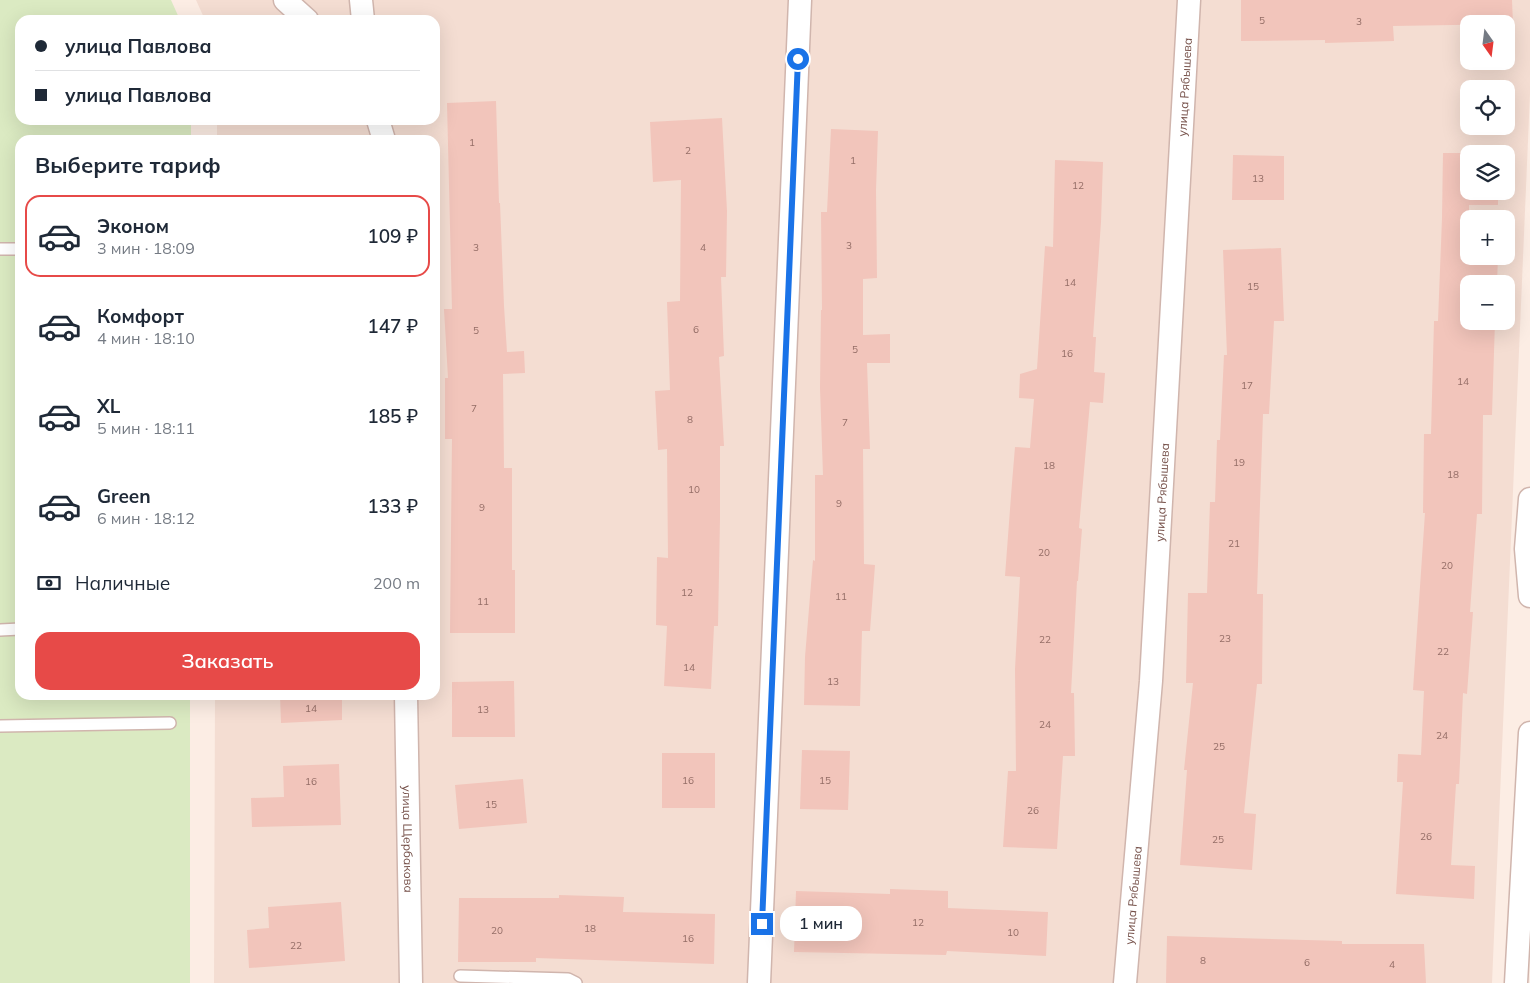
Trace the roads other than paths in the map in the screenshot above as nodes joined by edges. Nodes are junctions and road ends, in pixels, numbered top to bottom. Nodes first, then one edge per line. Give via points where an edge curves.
1 (285, 0) edge
2 (361, 0) edge
3 (800, 0) edge
4 (1190, 0) edge
5 (301, 15) edge
6 (362, 15) edge
7 (0, 249) edge
8 (15, 249) edge
9 (1530, 500) edge
10 (1530, 596) edge
11 (15, 629) edge
12 (0, 630) edge
13 (406, 700) edge
14 (170, 723) dead end
15 (0, 726) edge
16 (1530, 734) edge
17 (460, 976) dead end
18 (411, 983) edge
19 (576, 983) edge
20 (759, 983) edge
21 (1124, 983) edge
22 (1516, 983) edge

1 - 5 street
2 - 6 street
3 - 20 street
4 - 21 street, улица Рябышева via 1151,681
7 - 8 lane
9 - 10 street via 1526,549
11 - 12 lane
13 - 18 street, улица Щербакова
14 - 15 lane
16 - 22 street
17 - 19 lane via 568,980

